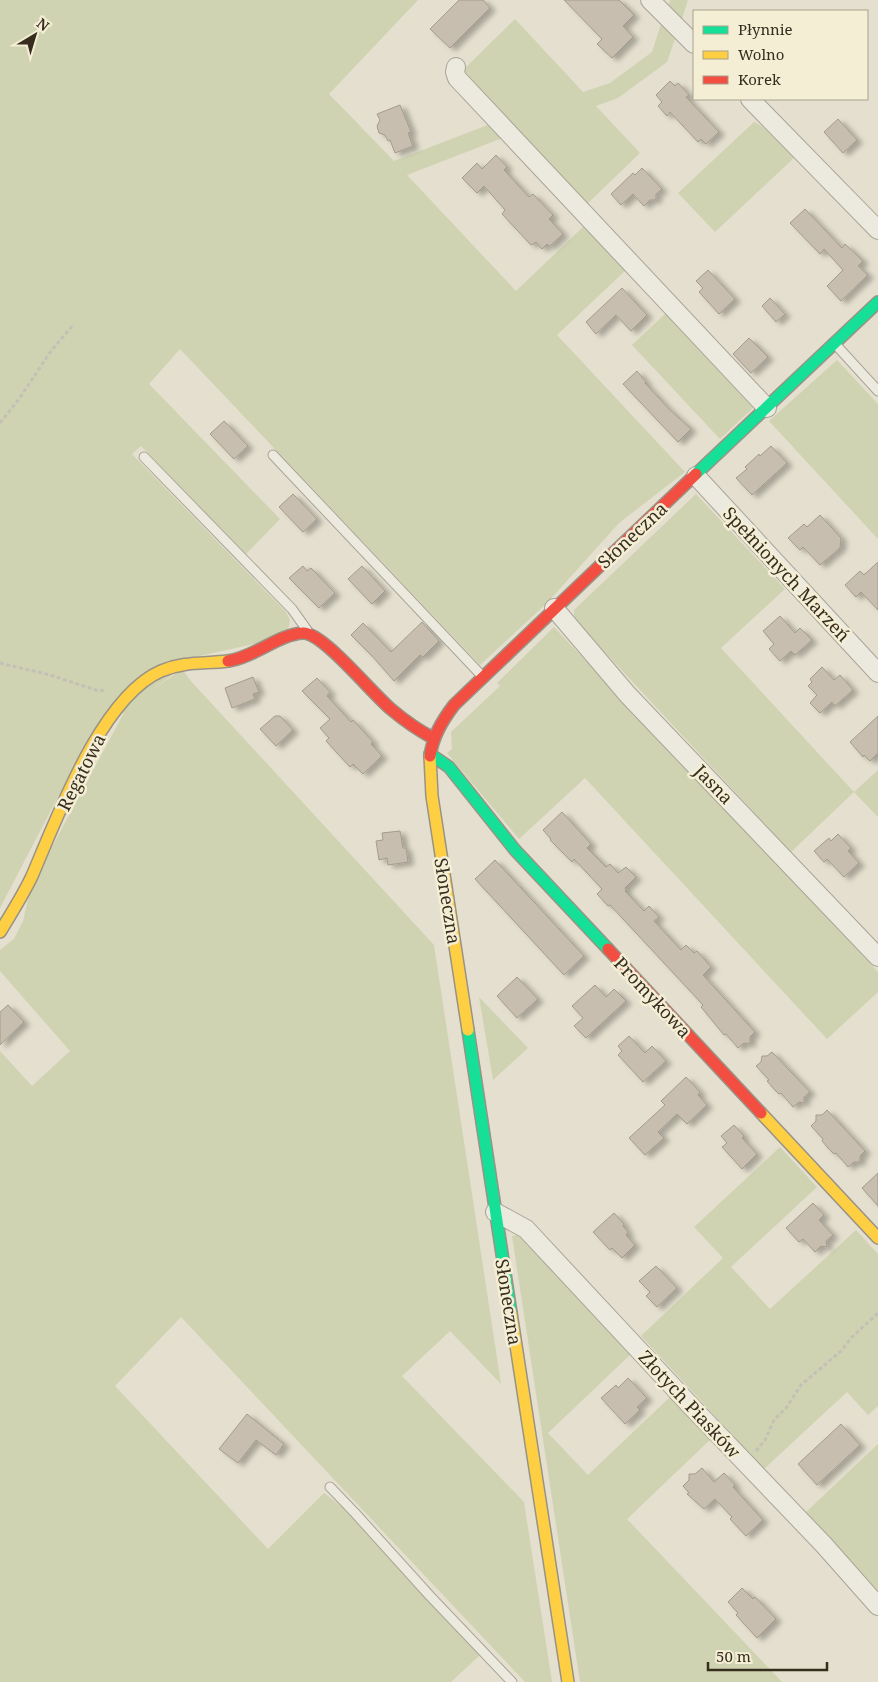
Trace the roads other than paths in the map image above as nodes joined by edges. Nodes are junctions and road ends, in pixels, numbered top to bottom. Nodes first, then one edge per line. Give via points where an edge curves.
1 (650, 0) edge
2 (693, 43) edge
3 (456, 67) dead end
4 (751, 100) edge
5 (878, 230) edge
6 (878, 302) edge
7 (834, 343) junction
8 (878, 391) edge
9 (766, 408) junction
10 (274, 455) dead end
11 (144, 457) dead end
12 (696, 476) junction
13 (554, 608) junction
14 (310, 634) junction
15 (878, 673) edge
16 (483, 677) junction
17 (433, 738) junction
18 (430, 754) junction
19 (0, 932) edge
20 (878, 957) edge
21 (495, 1212) junction
22 (878, 1238) edge
23 (330, 1487) dead end
24 (878, 1606) edge
25 (512, 1682) edge
26 (568, 1682) edge

1 - 2 street
3 - 9 street via 457,78
4 - 5 street
6 - 7 street, Słoneczna
7 - 8 lane
7 - 9 street, Słoneczna
9 - 12 street, Słoneczna
10 - 16 lane
11 - 14 lane via 292,609
12 - 13 street, Słoneczna
12 - 15 street, Spełnionych Marzeń
13 - 16 street, Słoneczna
13 - 20 street, Jasna via 628,695
14 - 17 street via 329,647 390,709
14 - 19 street, Regatowa via 290,636 233,660 186,662 147,679 123,701 92,744 48,836 32,878
16 - 17 street, Słoneczna via 454,705
17 - 18 street, Słoneczna
18 - 21 street, Słoneczna via 430,778
18 - 22 street, Promykowa via 449,766 515,850
21 - 24 street, Złotych Piasków via 526,1229
21 - 26 street, Słoneczna
23 - 25 lane

